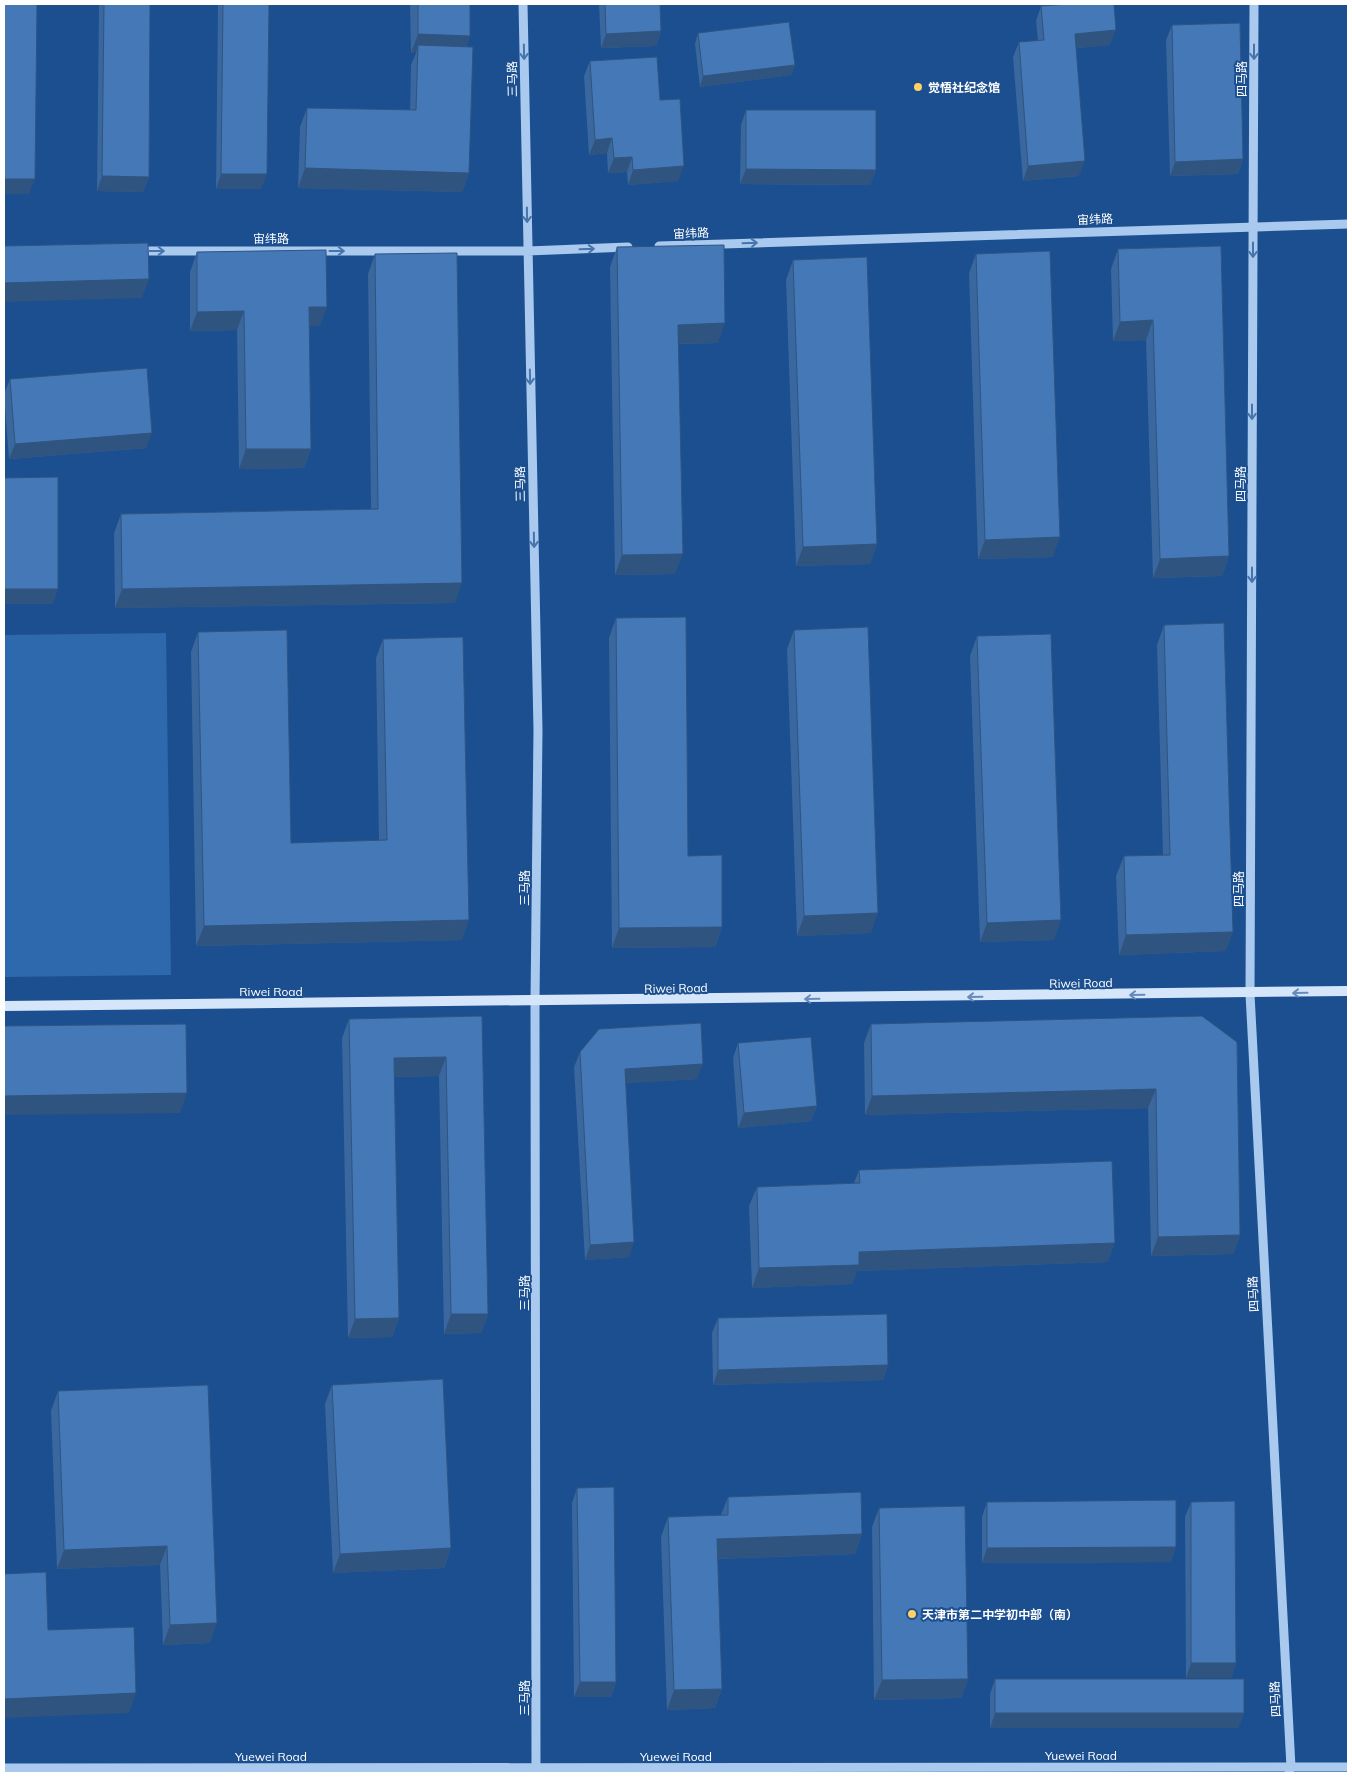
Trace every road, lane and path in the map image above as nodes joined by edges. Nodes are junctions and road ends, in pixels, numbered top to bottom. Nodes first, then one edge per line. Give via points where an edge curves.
1 (523, 4) edge
2 (1254, 4) edge
3 (1348, 224) edge
4 (1253, 226) junction
5 (637, 247) edge
6 (647, 247) edge
7 (122, 251) edge
8 (528, 251) junction
9 (1348, 992) edge
10 (1250, 994) junction
11 (535, 1002) junction
12 (4, 1006) edge
13 (1348, 1767) edge
14 (4, 1768) edge
15 (1290, 1770) edge
16 (537, 1771) edge

1 -> 8 street, 三马路
2 -> 4 street, 四马路
3 - 4 street, 宙纬路
6 -> 4 street, 宙纬路
4 -> 10 street, 四马路
8 -> 5 street, 宙纬路
7 -> 8 street, 宙纬路
8 -> 11 street, 三马路 via 538,730
9 -> 10 main road, Riwei Road
10 -> 11 main road, Riwei Road
10 - 15 street, 四马路
11 - 12 main road, Riwei Road
11 - 16 street, 三马路
13 - 15 street, Yuewei Road
14 - 16 street, Yuewei Road
15 - 16 street, Yuewei Road

